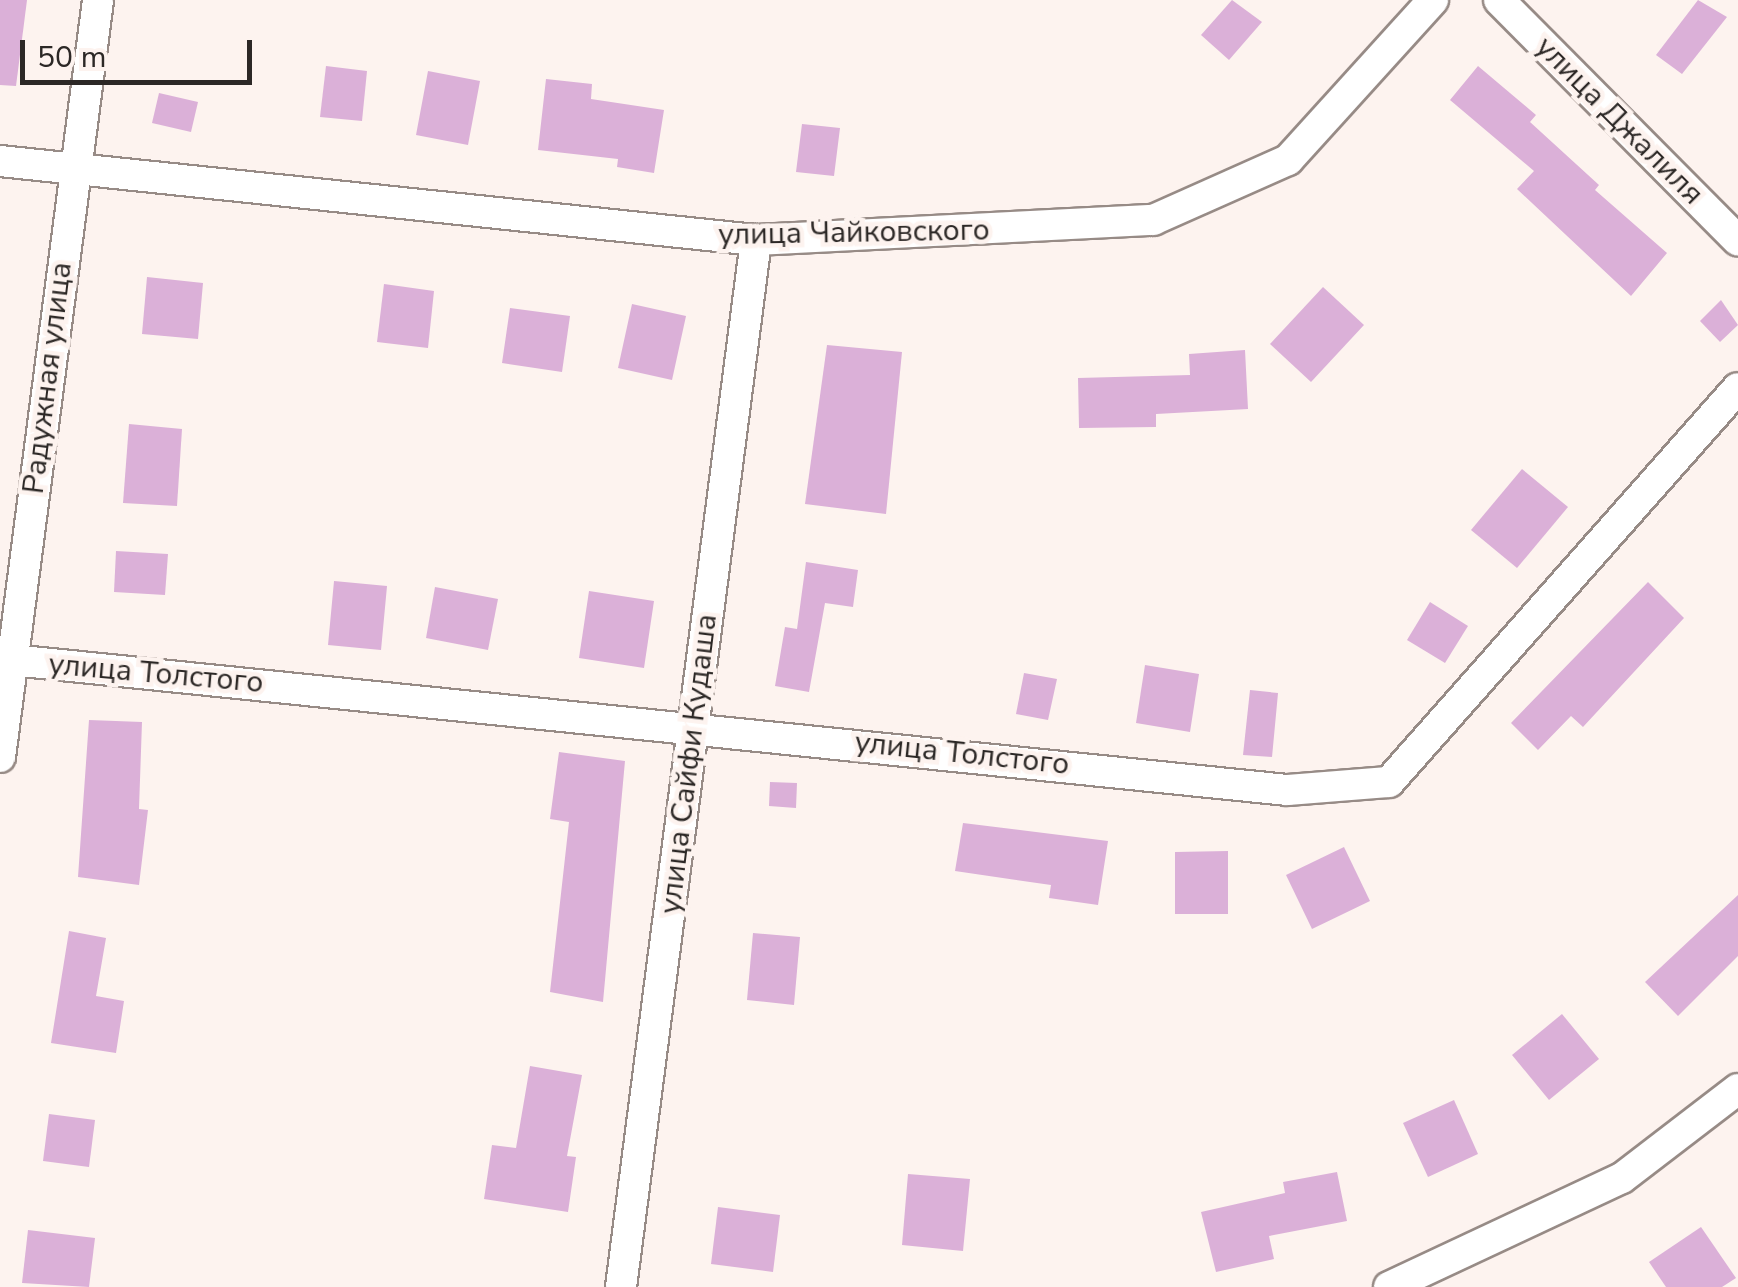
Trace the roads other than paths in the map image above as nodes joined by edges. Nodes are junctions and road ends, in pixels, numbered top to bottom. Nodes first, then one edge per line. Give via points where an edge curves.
1 (98, 0) edge
2 (1433, 0) edge
3 (1499, 0) edge
4 (0, 161) edge
5 (75, 169) junction
6 (756, 240) junction
7 (1738, 242) edge
8 (1738, 388) edge
9 (12, 660) junction
10 (694, 725) junction
11 (0, 757) edge
12 (1738, 1090) edge
13 (621, 1287) edge
14 (1388, 1287) edge

1 - 5 street, Радужная улица
2 - 6 street, улица Чайковского via 1288,160 1153,220
3 - 7 street, улица Джалиля
4 - 5 street, улица Чайковского
5 - 6 street, улица Чайковского
5 - 9 street, Радужная улица
6 - 10 street, улица Сайфи Кудаша
8 - 10 street, улица Толстого via 1389,782 1288,790
9 - 10 street, улица Толстого
9 - 11 street, Радужная улица
10 - 13 street, улица Сайфи Кудаша
12 - 14 street via 1622,1178

